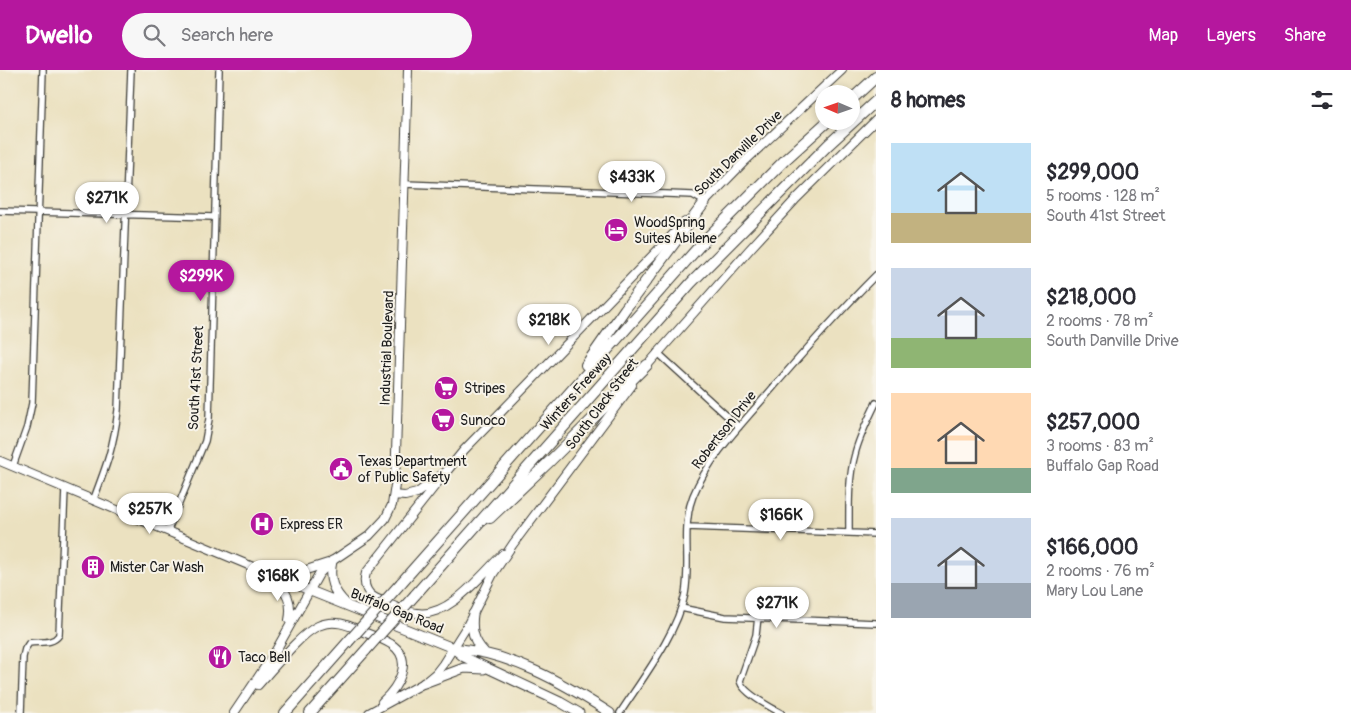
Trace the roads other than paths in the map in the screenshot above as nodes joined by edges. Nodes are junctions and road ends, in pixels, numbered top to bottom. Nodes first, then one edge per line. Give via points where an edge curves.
1 (43, 70) edge
2 (130, 70) edge
3 (220, 70) edge
4 (408, 70) edge
5 (842, 70) edge
6 (876, 77) edge
7 (860, 92) edge
8 (876, 101) edge
9 (876, 120) edge
10 (818, 130) edge
11 (404, 184) junction
12 (705, 202) junction
13 (0, 212) edge
14 (39, 212) junction
15 (125, 214) junction
16 (214, 217) junction
17 (876, 276) edge
18 (657, 352) junction
19 (647, 365) junction
20 (876, 403) edge
21 (557, 406) junction
22 (739, 428) junction
23 (0, 461) edge
24 (13, 466) junction
25 (447, 471) junction
26 (65, 489) junction
27 (394, 494) junction
28 (93, 501) junction
29 (687, 527) junction
30 (168, 530) junction
31 (849, 533) junction
32 (876, 534) edge
33 (513, 544) junction
34 (332, 561) junction
35 (440, 565) junction
36 (271, 575) junction
37 (308, 590) junction
38 (348, 606) junction
39 (681, 608) junction
40 (473, 614) junction
41 (758, 617) junction
42 (876, 623) edge
43 (288, 628) junction
44 (453, 648) junction
45 (484, 652) junction
46 (488, 669) junction
47 (424, 682) junction
48 (242, 701) junction
49 (622, 711) edge
50 (370, 712) edge
51 (21, 713) edge
52 (234, 713) edge
53 (285, 713) edge
54 (310, 713) edge
55 (579, 713) edge
56 (610, 713) edge
57 (630, 713) edge
58 (782, 713) edge

1 - 14 street
2 - 15 street
3 - 16 street, South 41st Street
4 - 11 main road, Industrial Boulevard
5 - 12 main road, South Danville Drive
6 - 7 highway
8 - 35 highway, Winters Freeway via 691,283
9 - 18 main road, South Clack Street via 795,200
10 - 21 highway, Winters Freeway via 703,242
11 - 12 street via 694,195
11 - 27 main road, Industrial Boulevard
12 - 21 highway
12 - 25 main road, South Danville Drive
13 - 14 street
14 - 15 street
14 - 24 street via 32,403
15 - 16 street
15 - 28 street via 116,436
16 - 30 street, South 41st Street via 209,420 205,441
17 - 22 street, Robertson Drive via 806,349
18 - 19 main road, South Clack Street
18 - 22 street
19 - 33 main road, South Clack Street
19 - 35 highway
20 - 31 street via 855,454
21 - 53 highway, Winters Freeway, bridge
22 - 29 street, Robertson Drive via 702,476 689,509
23 - 24 main road, Buffalo Gap Road
24 - 26 main road, Buffalo Gap Road
25 - 27 main road, South Danville Drive via 417,493
25 - 33 main road via 369,568 364,579 368,593 412,612 438,611 451,604
26 - 28 main road, Buffalo Gap Road
26 - 51 street via 59,635 55,640 29,643 25,649
27 - 34 main road, Industrial Boulevard via 389,512 375,531
28 - 30 main road, Buffalo Gap Road
29 - 31 street
29 - 39 street, Robertson Drive via 687,573
30 - 36 main road, Buffalo Gap Road
31 - 32 street
33 - 40 main road, South Clack Street
34 - 36 main road via 300,572
34 - 37 main road, Industrial Boulevard
34 - 38 main road via 331,585
35 - 54 highway, Winters Freeway, bridge
36 - 37 main road, Buffalo Gap Road
36 - 43 main road via 289,600
37 - 38 main road, Buffalo Gap Road
37 - 43 main road
38 - 44 main road, Buffalo Gap Road
39 - 41 street via 709,615
39 - 49 street, Robertson Drive via 662,648
40 - 44 main road, South Clack Street
40 - 45 main road via 473,634
41 - 42 street
41 - 58 street via 741,686
43 - 48 main road
44 - 45 main road, Buffalo Gap Road
44 - 46 main road, Buffalo Gap Road
44 - 47 main road, South Clack Street via 444,664
45 - 56 main road, Buffalo Gap Road via 557,681
46 - 47 main road via 464,668
46 - 55 main road, Buffalo Gap Road
47 - 50 main road, South Clack Street
48 - 50 main road via 311,630 338,622 390,643 402,660 401,678 389,695
48 - 52 main road
49 - 57 street

